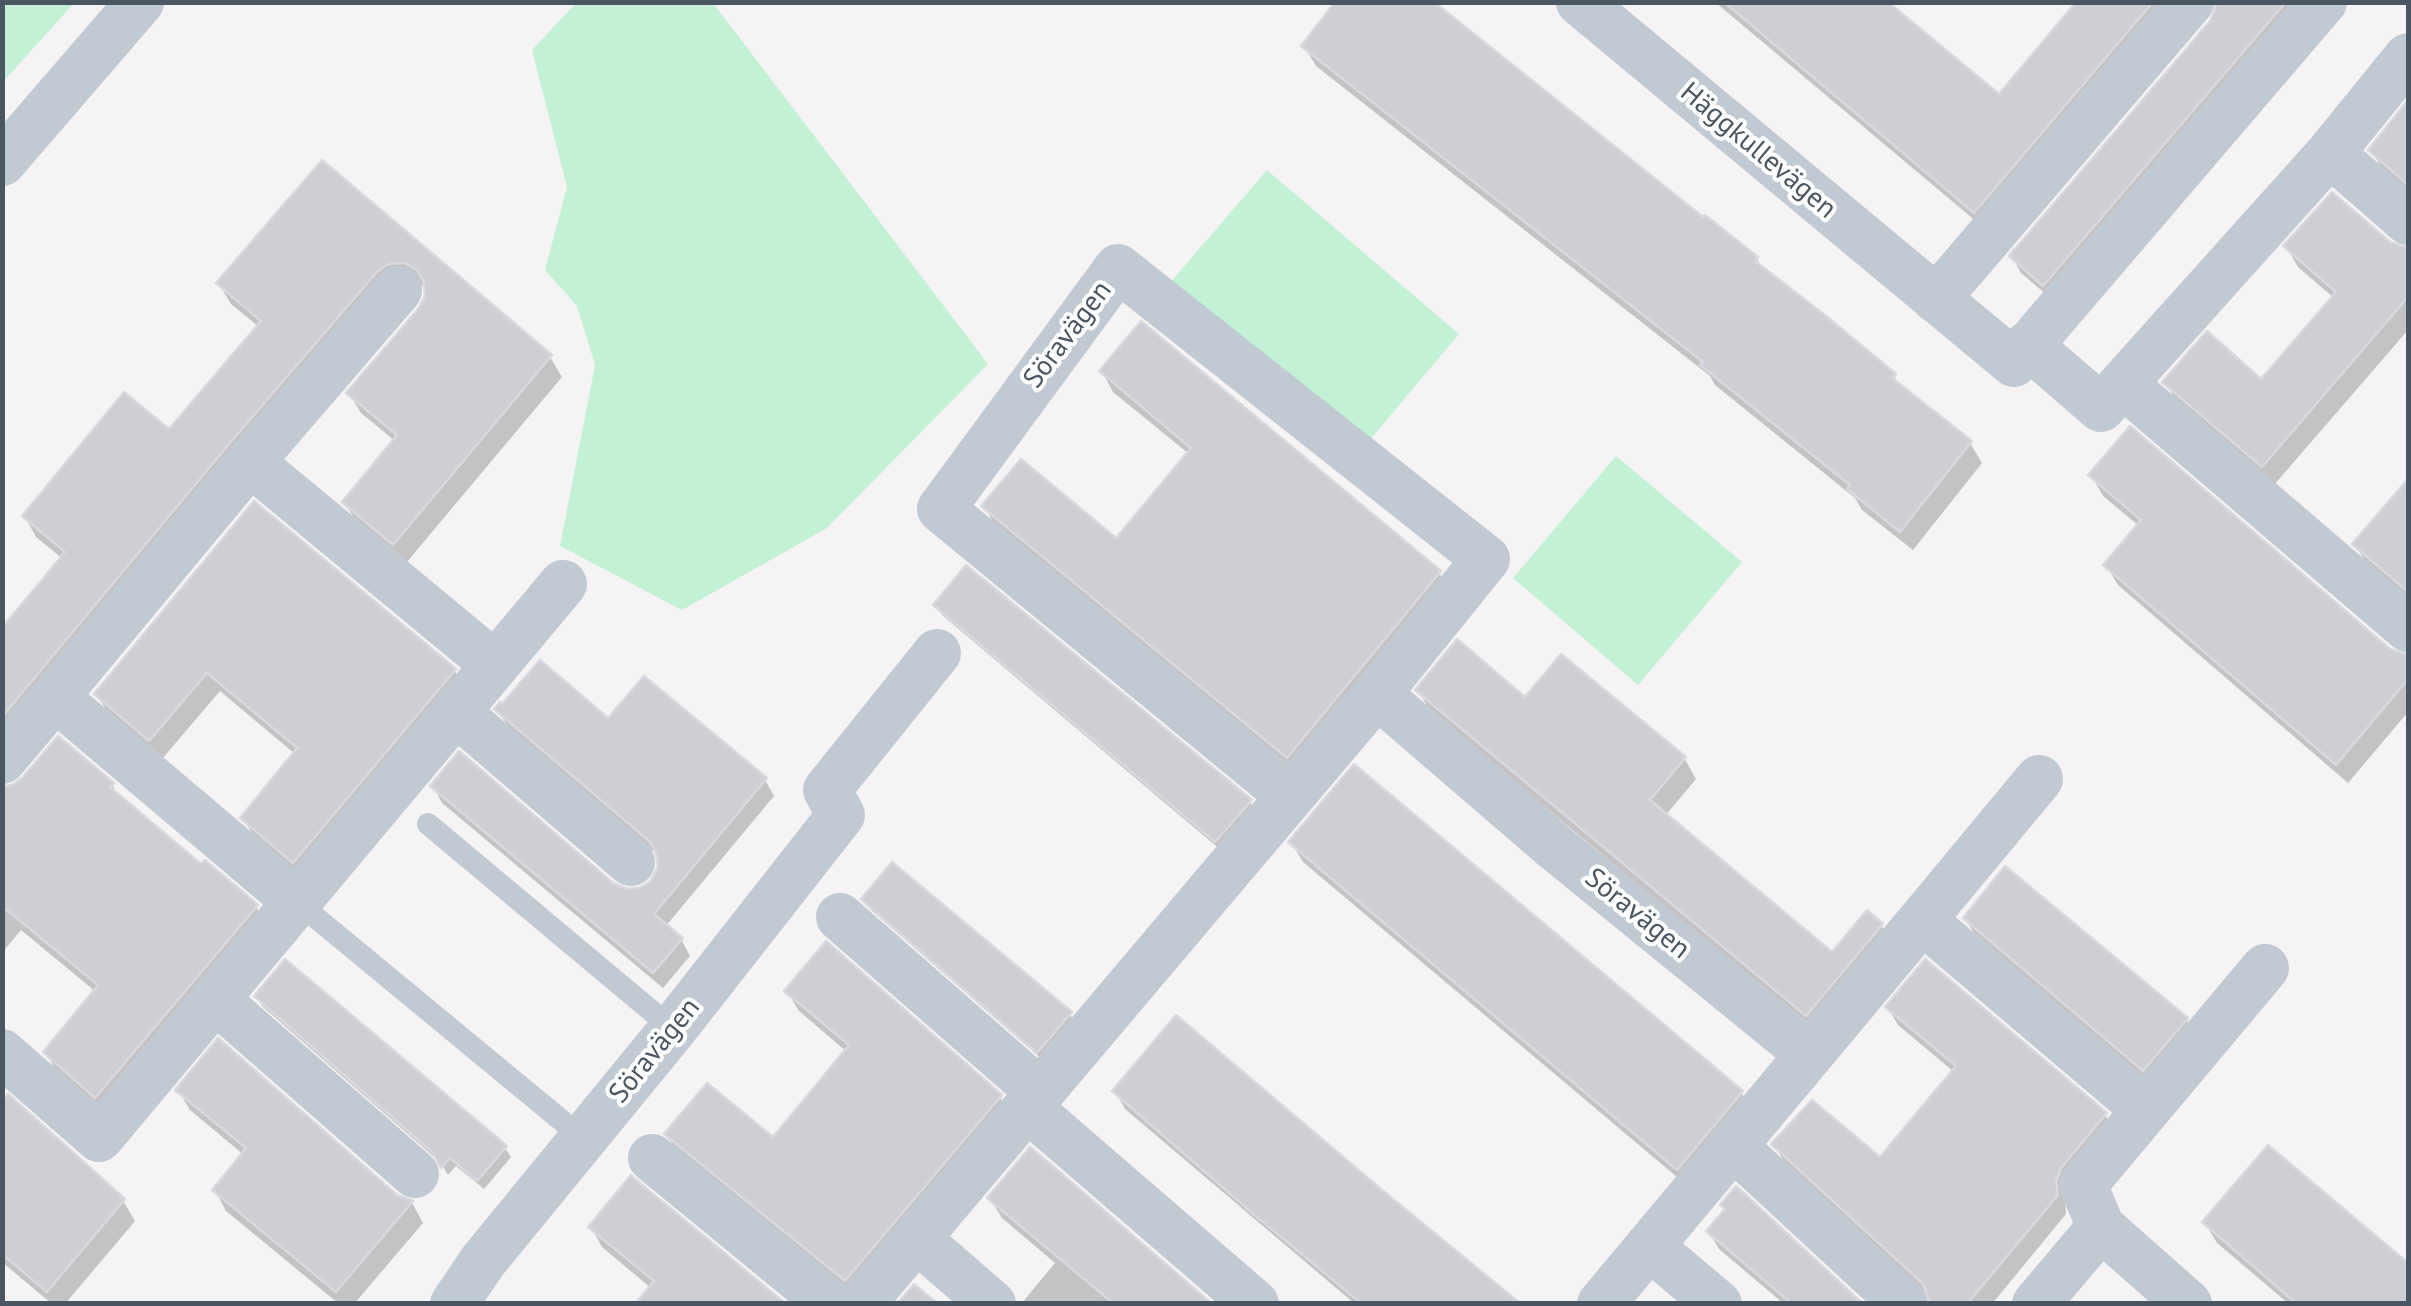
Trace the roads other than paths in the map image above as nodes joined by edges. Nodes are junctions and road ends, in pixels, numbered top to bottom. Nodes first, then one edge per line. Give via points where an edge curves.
1 (140, 2) edge
2 (1580, 2) edge
3 (2190, 2) edge
4 (2323, 2) edge
5 (2408, 57) edge
6 (2330, 152) junction
7 (2, 162) edge
8 (2408, 221) edge
9 (398, 290) dead end
10 (1936, 299) junction
11 (2028, 345) junction
12 (2123, 384) junction
13 (250, 462) junction
14 (563, 584) dead end
15 (2408, 628) edge
16 (937, 654) dead end
17 (496, 665) junction
18 (1377, 694) junction
19 (55, 697) junction
20 (456, 712) junction
21 (2, 760) edge
22 (2038, 778) dead end
23 (1289, 795) junction
24 (428, 824) dead end
25 (631, 862) dead end
26 (297, 902) junction
27 (840, 917) dead end
28 (1922, 920) junction
29 (2265, 968) dead end
30 (216, 999) junction
31 (674, 1029) junction
32 (2, 1053) edge
33 (1809, 1054) junction
34 (1034, 1100) junction
35 (2146, 1110) junction
36 (584, 1139) junction
37 (1732, 1144) junction
38 (652, 1158) dead end
39 (414, 1174) dead end
40 (2101, 1227) junction
41 (916, 1238) junction
42 (1649, 1246) junction
43 (454, 1304) edge
44 (830, 1304) edge
45 (861, 1304) edge
46 (992, 1304) edge
47 (1255, 1304) edge
48 (1601, 1304) edge
49 (1718, 1304) edge
50 (1904, 1304) edge
51 (2036, 1304) edge
52 (2188, 1304) edge

1 - 7 street
2 - 10 street, Häggkullevägen
3 - 10 street
4 - 11 street
5 - 6 street
6 - 8 street
6 - 12 street
9 - 13 street
10 - 11 street, Häggkullevägen via 2014,362
11 - 12 street via 2101,408
12 - 15 street
13 - 17 street
13 - 19 street
14 - 17 street
16 - 31 street, Söravägen via 827,790 840,815
17 - 20 street
18 - 23 street, Söravägen
18 - 23 street, Söravägen via 1486,559 1118,268 941,508
18 - 33 street, Söravägen
19 - 21 street
19 - 26 street
20 - 25 street
20 - 26 street
22 - 28 street
23 - 34 street, Söravägen
24 - 31 lane
26 - 30 street
26 - 36 lane
27 - 34 street
28 - 33 street
28 - 35 street
29 - 35 street
30 - 32 street via 99,1138
30 - 39 street
31 - 36 street, Söravägen
33 - 37 street
34 - 41 street, Söravägen
34 - 47 street
35 - 40 street via 2083,1184
36 - 43 street, Söravägen
37 - 42 street
37 - 50 street
38 - 44 street
40 - 51 street
40 - 52 street
41 - 45 street, Söravägen
41 - 46 street
42 - 48 street
42 - 49 street

